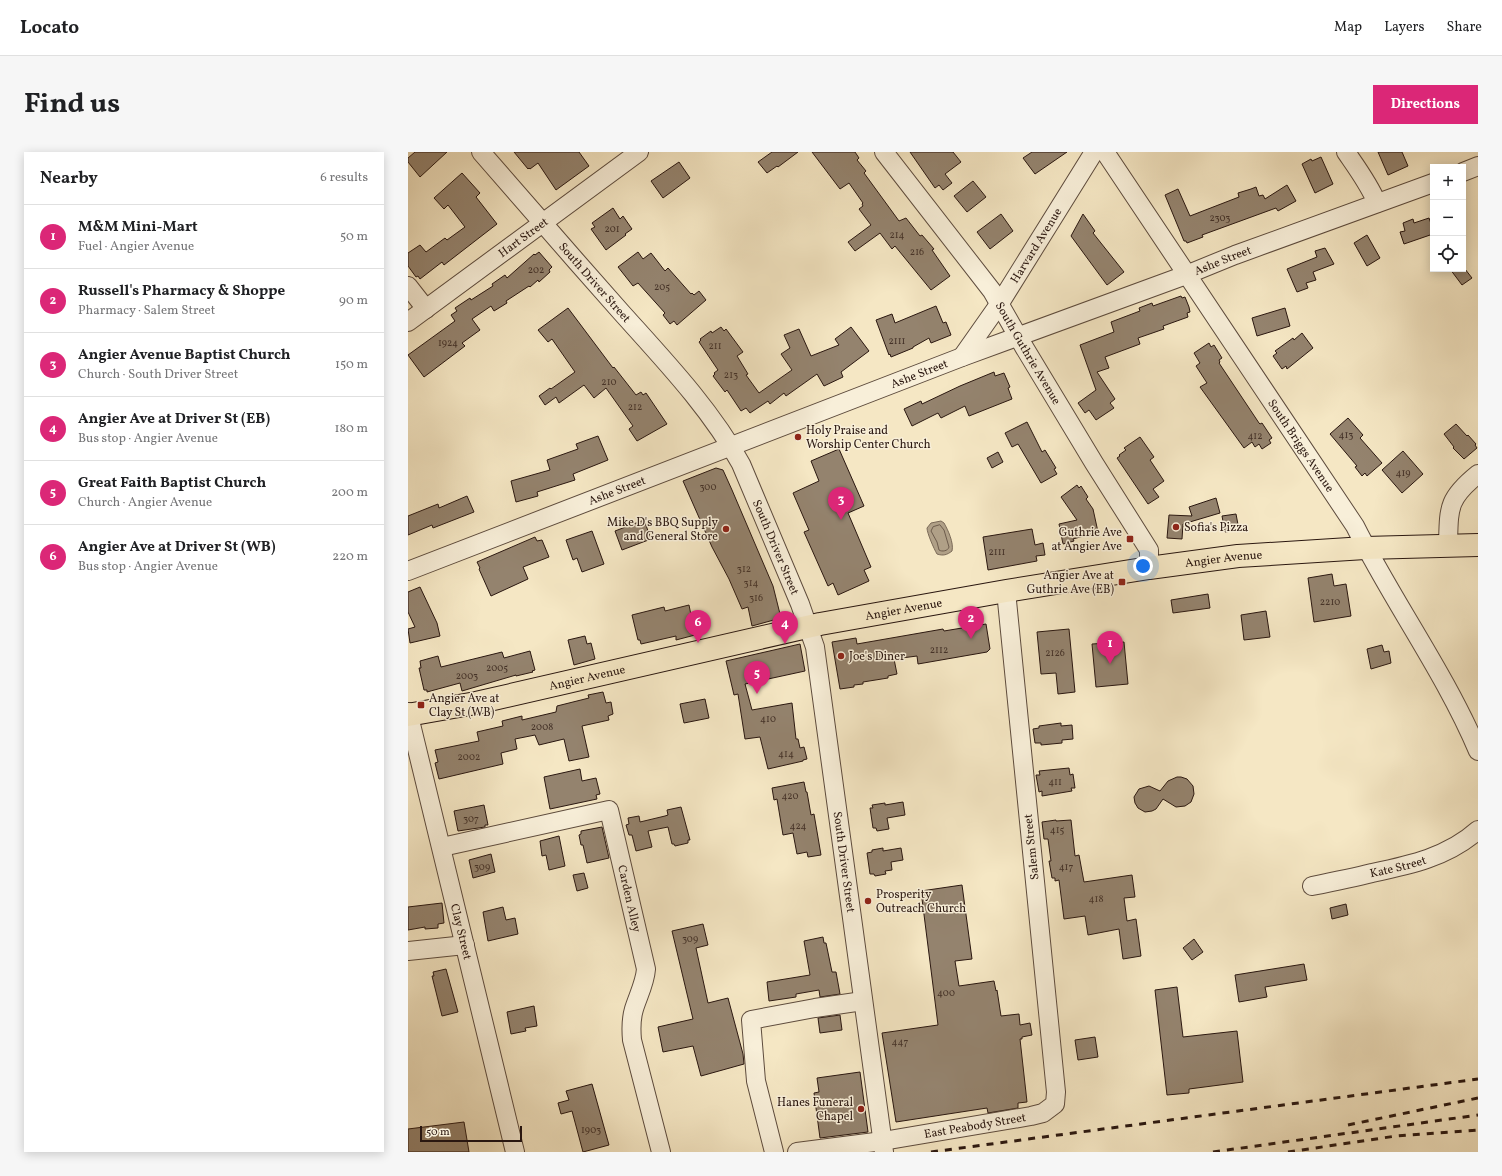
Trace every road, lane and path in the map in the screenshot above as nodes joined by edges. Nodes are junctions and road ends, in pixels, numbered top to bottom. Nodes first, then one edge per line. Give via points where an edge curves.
1 (481, 152) edge
2 (639, 152) edge
3 (884, 152) edge
4 (1094, 152) edge
5 (1105, 152) edge
6 (1346, 152) edge
7 (1478, 166) edge
8 (1466, 171) edge
9 (1430, 184) edge
10 (1376, 203) junction
11 (542, 223) junction
12 (1186, 275) junction
13 (408, 286) edge
14 (1000, 303) junction
15 (426, 309) junction
16 (408, 322) edge
17 (1018, 336) junction
18 (962, 357) junction
19 (731, 446) junction
20 (1478, 474) edge
21 (1478, 545) edge
22 (1448, 546) junction
23 (1365, 548) junction
24 (1149, 568) junction
25 (408, 571) edge
26 (1006, 590) junction
27 (809, 626) junction
28 (408, 714) edge
29 (1471, 718) edge
30 (1478, 751) edge
31 (1478, 830) edge
32 (442, 847) junction
33 (1312, 886) dead end
34 (465, 944) junction
35 (408, 951) edge
36 (863, 1001) junction
37 (1055, 1104) joint
38 (884, 1147) edge
39 (515, 1152) edge
40 (661, 1152) edge
41 (774, 1152) edge
42 (797, 1152) edge

1 - 11 street, South Driver Street
2 - 11 street, Hart Street
3 - 14 street, South Guthrie Avenue
4 - 14 street, Harvard Avenue
5 - 12 street, South Briggs Avenue
6 - 10 street via 1365,179
7 - 8 street
9 - 10 street, Ashe Street
10 - 12 street, Ashe Street
11 - 15 street, Hart Street
11 - 19 street, South Driver Street via 668,365 708,413
12 - 17 street, Ashe Street
12 - 23 street, South Briggs Avenue via 1350,520
13 - 15 street
14 - 17 street, South Guthrie Avenue
14 - 18 street, Harvard Avenue
15 - 16 street, Hart Street
17 - 18 street, Ashe Street
17 - 24 street, South Guthrie Avenue via 1149,550
18 - 19 street, Ashe Street
19 - 25 street, Ashe Street
19 - 27 street, South Driver Street via 768,526
20 - 22 street via 1459,491 1452,502 1449,511
21 - 22 main road, Angier Avenue
22 - 23 main road, Angier Avenue
23 - 24 main road, Angier Avenue via 1238,556
23 - 29 street, South Briggs Avenue via 1426,652
24 - 26 main road, Angier Avenue
26 - 27 main road, Angier Avenue
26 - 37 street, Salem Street via 1056,1092
27 - 28 main road, Angier Avenue via 476,703
27 - 36 street, South Driver Street via 815,647
28 - 32 street, Clay Street
29 - 30 street, South Briggs Avenue
31 - 33 street, Kate Street via 1470,838 1443,853 1409,865
32 - 34 street, Clay Street
32 - 40 street, Carden Alley via 608,810 646,969 633,1011 632,1040
34 - 35 street
34 - 39 street, Clay Street
36 - 38 street, South Driver Street
36 - 41 street via 751,1020 756,1081
37 - 38 street, East Peabody Street via 1043,1113
38 - 42 street, East Peabody Street

